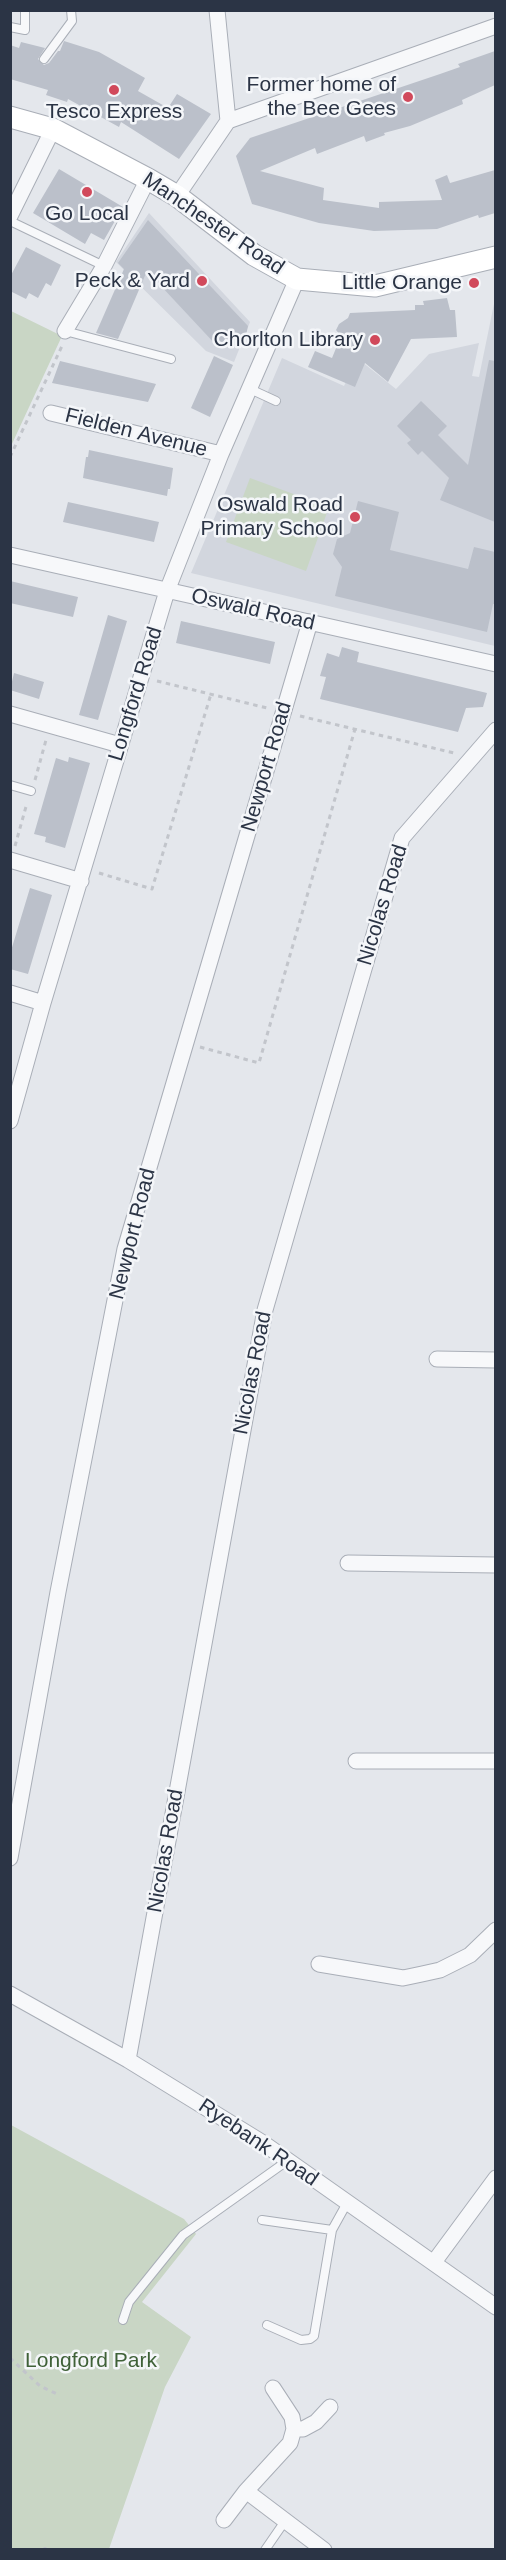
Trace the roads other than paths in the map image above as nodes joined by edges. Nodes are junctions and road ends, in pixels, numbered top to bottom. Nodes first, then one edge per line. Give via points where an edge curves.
1 (25, 10) edge
2 (71, 10) edge
3 (217, 10) edge
4 (495, 26) edge
5 (10, 27) edge
6 (44, 59) dead end
7 (10, 117) edge
8 (228, 121) junction
9 (52, 129) junction
10 (148, 179) junction
11 (177, 196) junction
12 (10, 216) edge
13 (10, 221) edge
14 (495, 256) edge
15 (104, 266) junction
16 (297, 279) junction
17 (65, 331) joint
18 (171, 359) dead end
19 (249, 389) junction
20 (276, 400) dead end
21 (51, 413) dead end
22 (221, 454) junction
23 (10, 555) edge
24 (167, 591) junction
25 (310, 622) junction
26 (495, 664) edge
27 (10, 714) edge
28 (495, 730) edge
29 (120, 745) junction
30 (10, 785) edge
31 (31, 791) dead end
32 (10, 860) edge
33 (83, 875) junction
34 (10, 993) edge
35 (43, 1003) junction
36 (10, 1121) edge
37 (437, 1359) dead end
38 (495, 1360) edge
39 (348, 1563) dead end
40 (495, 1565) edge
41 (356, 1761) dead end
42 (495, 1761) edge
43 (10, 1858) edge
44 (495, 1930) edge
45 (319, 1964) dead end
46 (10, 1994) edge
47 (128, 2060) junction
48 (287, 2161) junction
49 (495, 2178) edge
50 (347, 2203) junction
51 (262, 2220) dead end
52 (332, 2230) junction
53 (434, 2262) junction
54 (495, 2307) edge
55 (123, 2320) dead end
56 (267, 2325) dead end
57 (273, 2388) dead end
58 (330, 2407) dead end
59 (294, 2429) junction
60 (246, 2491) junction
61 (224, 2520) dead end
62 (285, 2521) junction
63 (265, 2550) edge
64 (324, 2550) edge

1 - 5 lane via 25,30
2 - 6 lane via 72,21
3 - 8 street
4 - 8 street
7 - 9 main road, Manchester Road
8 - 11 street
9 - 10 main road, Manchester Road
9 - 12 street
10 - 11 main road, Manchester Road
10 - 15 street
11 - 16 main road, Manchester Road via 254,255
13 - 15 lane
14 - 16 main road, Manchester Road via 375,286
15 - 17 street
16 - 19 street, Longford Road
17 - 18 lane
19 - 20 lane
19 - 22 street, Longford Road
21 - 22 street, Fielden Avenue
22 - 24 street, Longford Road
23 - 24 street, Oswald Road
24 - 25 street, Oswald Road
24 - 29 street, Longford Road
25 - 26 street, Oswald Road
25 - 43 street, Newport Road via 126,1249
27 - 29 street
28 - 47 street, Nicolas Road via 402,838 264,1310
29 - 33 street, Longford Road
30 - 31 lane
32 - 33 street
33 - 35 street, Longford Road
34 - 35 street
35 - 36 street, Longford Road
37 - 38 street
39 - 40 street
41 - 42 street
44 - 45 street via 470,1955 440,1970 403,1978
46 - 47 street, Ryebank Road
47 - 48 street, Ryebank Road
48 - 50 street, Ryebank Road
48 - 55 lane via 189,2229 129,2302
49 - 53 street
50 - 52 lane
50 - 53 street, Ryebank Road
51 - 52 lane
52 - 56 lane via 314,2336 301,2340
53 - 54 street, Ryebank Road
57 - 59 street via 292,2418
58 - 59 street via 310,2426
59 - 60 street via 290,2443
60 - 61 street
60 - 62 street
62 - 63 lane
62 - 64 street

